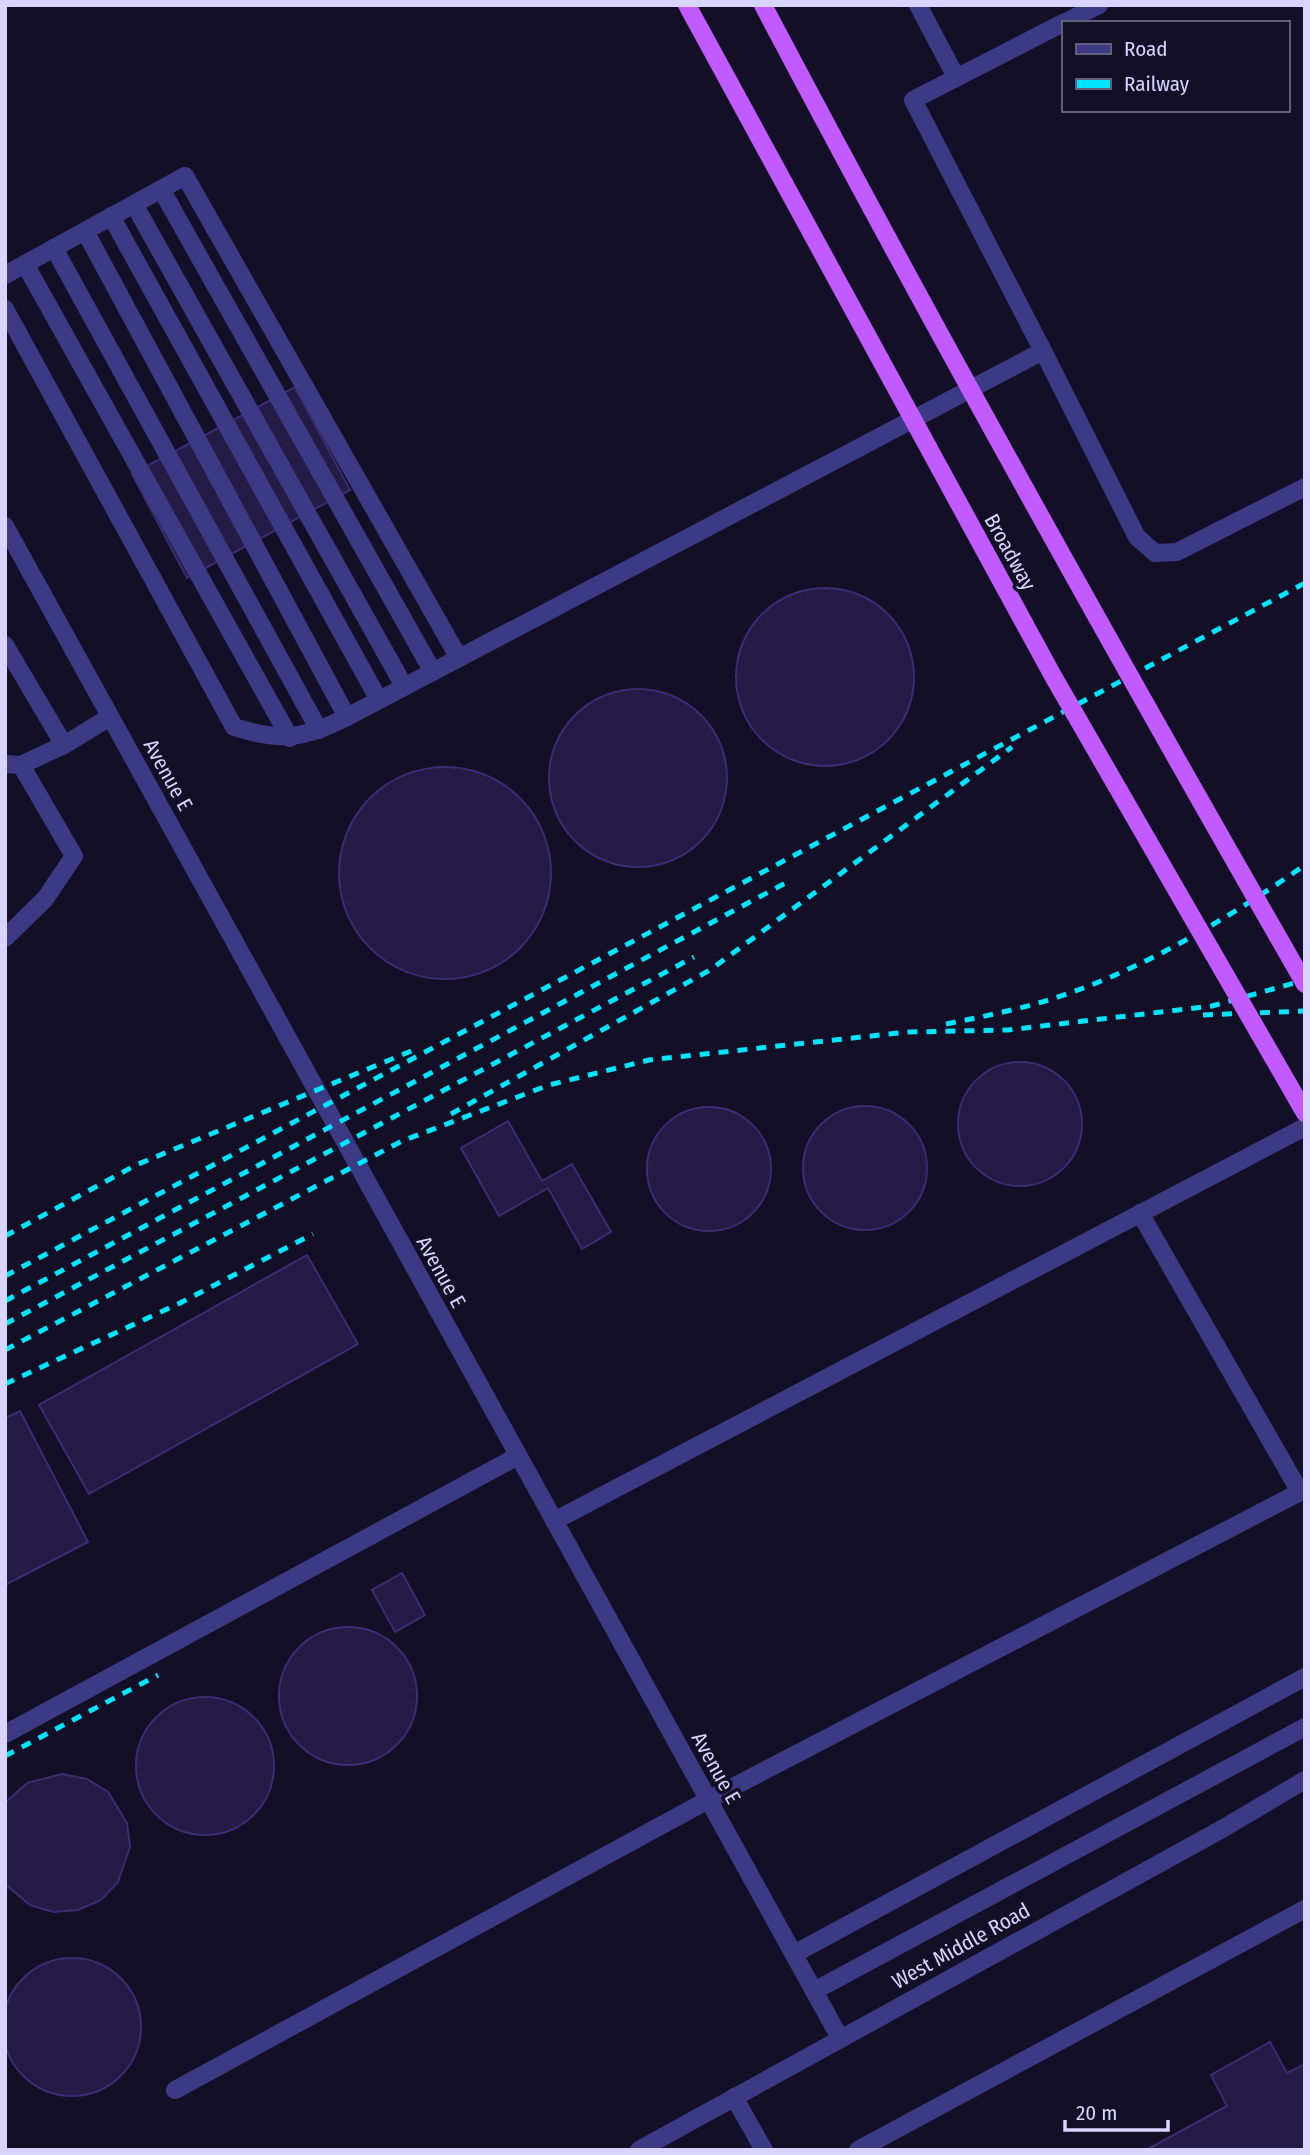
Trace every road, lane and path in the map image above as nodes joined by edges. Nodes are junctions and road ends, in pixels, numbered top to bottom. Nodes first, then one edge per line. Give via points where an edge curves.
1 (687, 5) edge
2 (763, 5) edge
3 (918, 5) edge
4 (1099, 5) edge
5 (1068, 21) edge
6 (1062, 24) edge
7 (956, 77) junction
8 (161, 189) junction
9 (134, 204) junction
10 (111, 216) junction
11 (85, 231) junction
12 (54, 248) junction
13 (25, 264) junction
14 (5, 275) edge
15 (5, 309) edge
16 (1043, 351) junction
17 (1305, 488) edge
18 (5, 526) edge
19 (5, 645) edge
20 (458, 658) junction
21 (433, 672) junction
22 (404, 686) junction
23 (379, 700) junction
24 (110, 716) junction
25 (347, 717) junction
26 (319, 730) junction
27 (290, 738) junction
28 (64, 745) junction
29 (13, 764) edge
30 (5, 937) edge
31 (1305, 984) edge
32 (1305, 1114) edge
33 (1305, 1127) edge
34 (1140, 1213) junction
35 (518, 1456) junction
36 (554, 1521) junction
37 (1305, 1677) edge
38 (1305, 1727) edge
39 (5, 1734) edge
40 (1305, 1780) edge
41 (708, 1800) junction
42 (1305, 1909) edge
43 (794, 1954) junction
44 (814, 1992) junction
45 (840, 2038) junction
46 (175, 2090) dead end
47 (734, 2096) junction
48 (639, 2150) edge
49 (764, 2150) edge
50 (858, 2150) edge

1 - 32 main road, Broadway, bridge via 1053,676
2 - 31 main road, Broadway, bridge via 1106,637
3 - 7 street
4 - 5 street
6 - 7 street
7 - 16 street via 913,100
8 - 9 street
8 - 20 street via 185,176
8 - 21 street
9 - 10 street
9 - 22 street
10 - 11 street
10 - 23 street
11 - 12 street
11 - 25 street
12 - 13 street
12 - 26 street
13 - 14 street
13 - 27 street
15 - 27 street via 234,727
16 - 17 street via 1138,537 1156,553 1177,552
16 - 20 street
18 - 24 street, Avenue E
19 - 28 street
20 - 21 street
21 - 22 street
22 - 23 street
23 - 25 street
24 - 28 street
24 - 35 street, Avenue E
25 - 26 street
26 - 27 street
28 - 29 street
29 - 30 street via 74,856 45,899
33 - 34 street
34 - 36 street
34 - 41 street via 1300,1492
35 - 36 street, Avenue E
35 - 39 street
36 - 41 street, Avenue E
37 - 43 street
38 - 44 street, West Middle Road
40 - 45 street, West Middle Road
41 - 43 street, Avenue E
41 - 46 street
42 - 50 street
43 - 44 street, Avenue E
44 - 45 street, Avenue E
45 - 47 street, West Middle Road
47 - 48 street, West Middle Road
47 - 49 street

